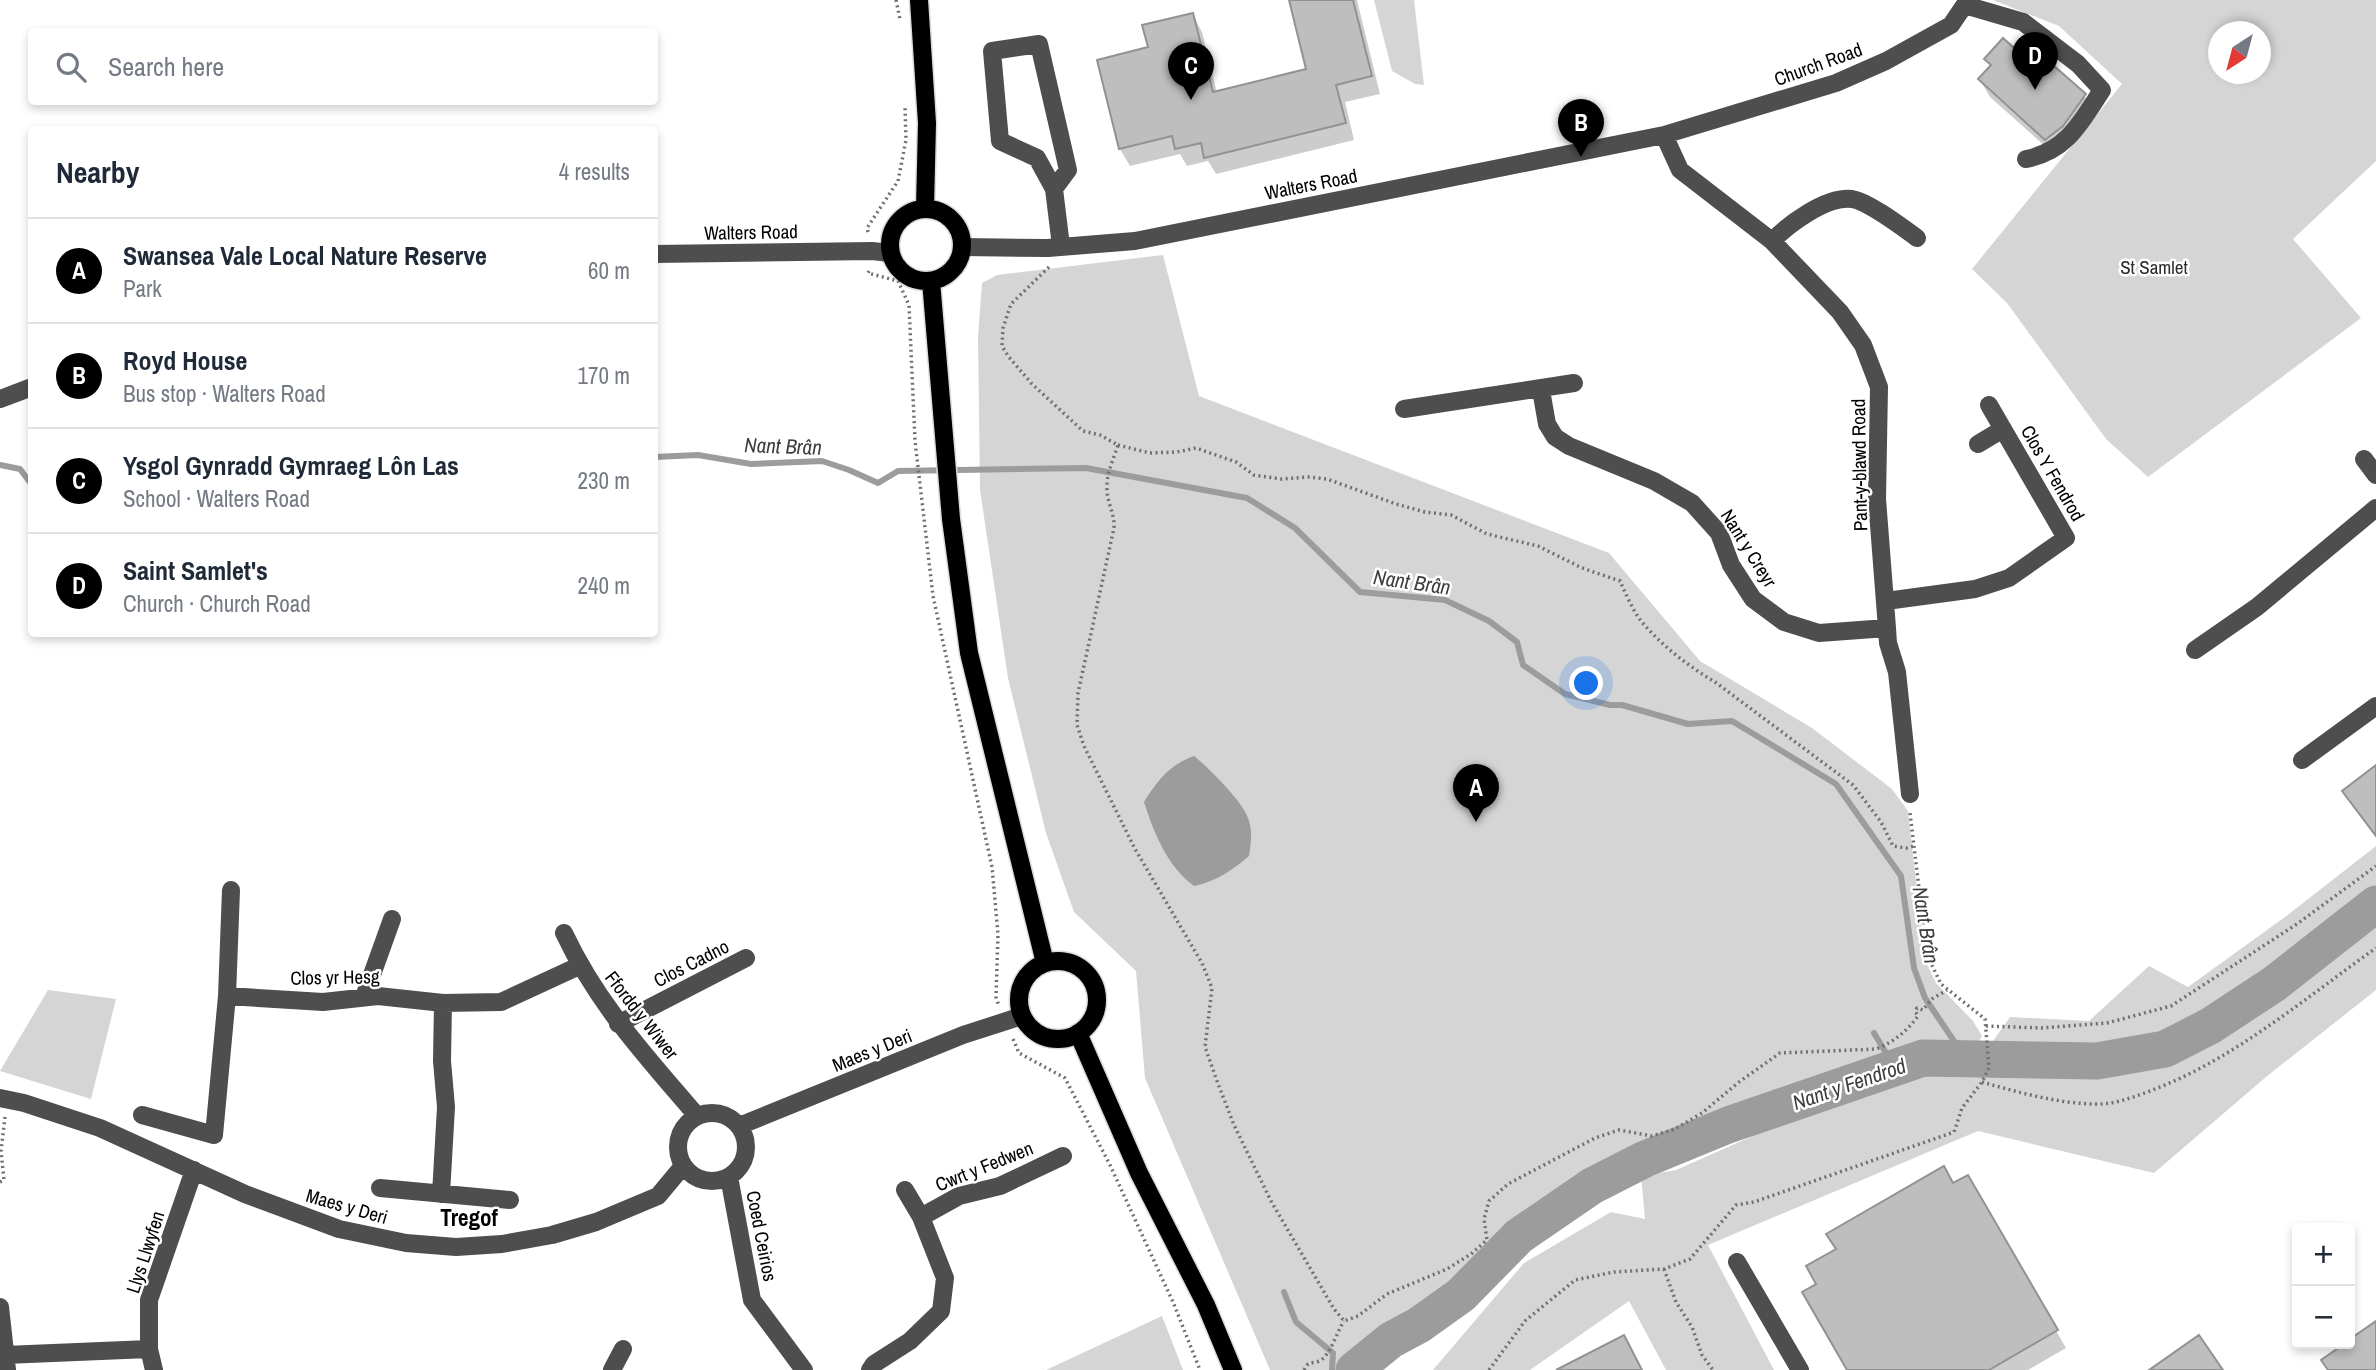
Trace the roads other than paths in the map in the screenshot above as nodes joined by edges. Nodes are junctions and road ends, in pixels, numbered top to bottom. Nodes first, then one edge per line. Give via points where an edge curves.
1 (919, 0) edge
2 (1967, 2) edge
3 (1664, 135) junction
4 (2026, 159) dead end
5 (1054, 189) junction
6 (925, 208) junction
7 (1917, 238) dead end
8 (1772, 241) junction
9 (962, 247) junction
10 (1054, 247) junction
11 (890, 253) junction
12 (658, 254) edge
13 (931, 281) junction
14 (1574, 383) dead end
15 (28, 388) edge
16 (1541, 390) junction
17 (0, 399) edge
18 (1989, 405) dead end
19 (1404, 409) dead end
20 (2003, 429) junction
21 (1978, 444) dead end
22 (2364, 459) dead end
23 (2376, 475) edge
24 (2376, 508) edge
25 (1886, 601) junction
26 (1886, 628) junction
27 (2195, 650) dead end
28 (2376, 706) edge
29 (2302, 760) dead end
30 (1910, 794) road end
31 (231, 890) dead end
32 (392, 919) dead end
33 (564, 933) dead end
34 (746, 958) dead end
35 (1045, 963) junction
36 (579, 966) junction
37 (227, 996) junction
38 (364, 997) junction
39 (443, 1003) junction
40 (1022, 1016) junction
41 (618, 1024) junction
42 (1078, 1033) junction
43 (3, 1099) edge
44 (142, 1115) dead end
45 (697, 1116) junction
46 (739, 1126) junction
47 (1063, 1156) dead end
48 (683, 1167) junction
49 (194, 1170) junction
50 (729, 1177) junction
51 (380, 1188) dead end
52 (905, 1190) dead end
53 (441, 1194) junction
54 (510, 1200) dead end
55 (921, 1217) junction
56 (1737, 1262) dead end
57 (0, 1307) edge
58 (149, 1349) junction
59 (623, 1349) dead end
60 (6, 1363) edge
61 (154, 1370) edge
62 (612, 1370) edge
63 (804, 1370) edge
64 (870, 1370) edge
65 (1233, 1370) edge
66 (1800, 1370) edge

1 - 6 main road via 927,123
2 - 3 street, Church Road via 1951,25 1836,83
2 - 4 street via 2023,22 2078,64 2102,90 2072,136 2043,156
3 - 8 street, Pant-y-blawd Road via 1680,170
3 - 10 street, Walters Road via 1135,241
5 - 5 street via 1037,158 1000,141 992,51 1039,44 1068,170
5 - 10 street
6 - 9 main road via 952,219
6 - 11 main road via 901,218 890,240
7 - 8 street via 1853,199 1813,211
8 - 25 street, Pant-y-blawd Road via 1840,312 1863,345 1879,387 1877,499
9 - 10 street, Walters Road
9 - 13 main road via 953,269
11 - 12 street, Walters Road
11 - 13 main road via 905,275
13 - 35 main road via 951,519 969,653
14 - 16 street
15 - 17 street
16 - 19 street
16 - 26 street, Nant y Creyr via 1547,424 1555,437 1692,503 1719,533 1731,565 1753,599 1784,622 1819,633
18 - 20 street, Clos Y Fendrod
20 - 21 street
20 - 25 street, Clos Y Fendrod via 2066,538 2010,578 1975,589
22 - 23 street
24 - 27 street via 2257,607
25 - 26 street, Pant-y-blawd Road
26 - 30 street, Pant-y-blawd Road via 1897,672
28 - 29 street
31 - 37 street
32 - 38 street
33 - 36 street, Ffordd y Wiwer
34 - 41 street, Clos Cadno
35 - 40 main road via 1022,984
35 - 42 main road via 1073,964 1093,983 1095,1011
36 - 39 street, Clos yr Hesg via 501,1002
36 - 41 street, Ffordd y Wiwer
37 - 38 street, Clos yr Hesg via 323,1002
37 - 44 street via 214,1135
38 - 39 street, Clos yr Hesg
39 - 53 street via 446,1107
40 - 42 main road via 1046,1037
40 - 46 street, Maes y Deri via 963,1035
41 - 45 street, Ffordd y Wiwer
42 - 65 main road
43 - 49 street, Maes y Deri via 100,1128
45 - 46 street via 718,1113
45 - 48 street via 685,1125 678,1139
46 - 50 street via 747,1151 741,1167
47 - 55 street, Cwrt y Fedwen via 1000,1186 959,1196
48 - 49 street, Maes y Deri via 658,1196 596,1222 502,1244 456,1247 406,1243 339,1229
48 - 50 street via 698,1179 714,1182
49 - 58 street, Llys Llwyfen via 149,1300
50 - 63 street, Coed Ceirios via 752,1300
51 - 53 street
52 - 55 street
53 - 54 street
55 - 64 street via 945,1278 941,1311
56 - 66 street
57 - 60 street
58 - 60 street
58 - 61 street, Llys Llwyfen
59 - 62 street

